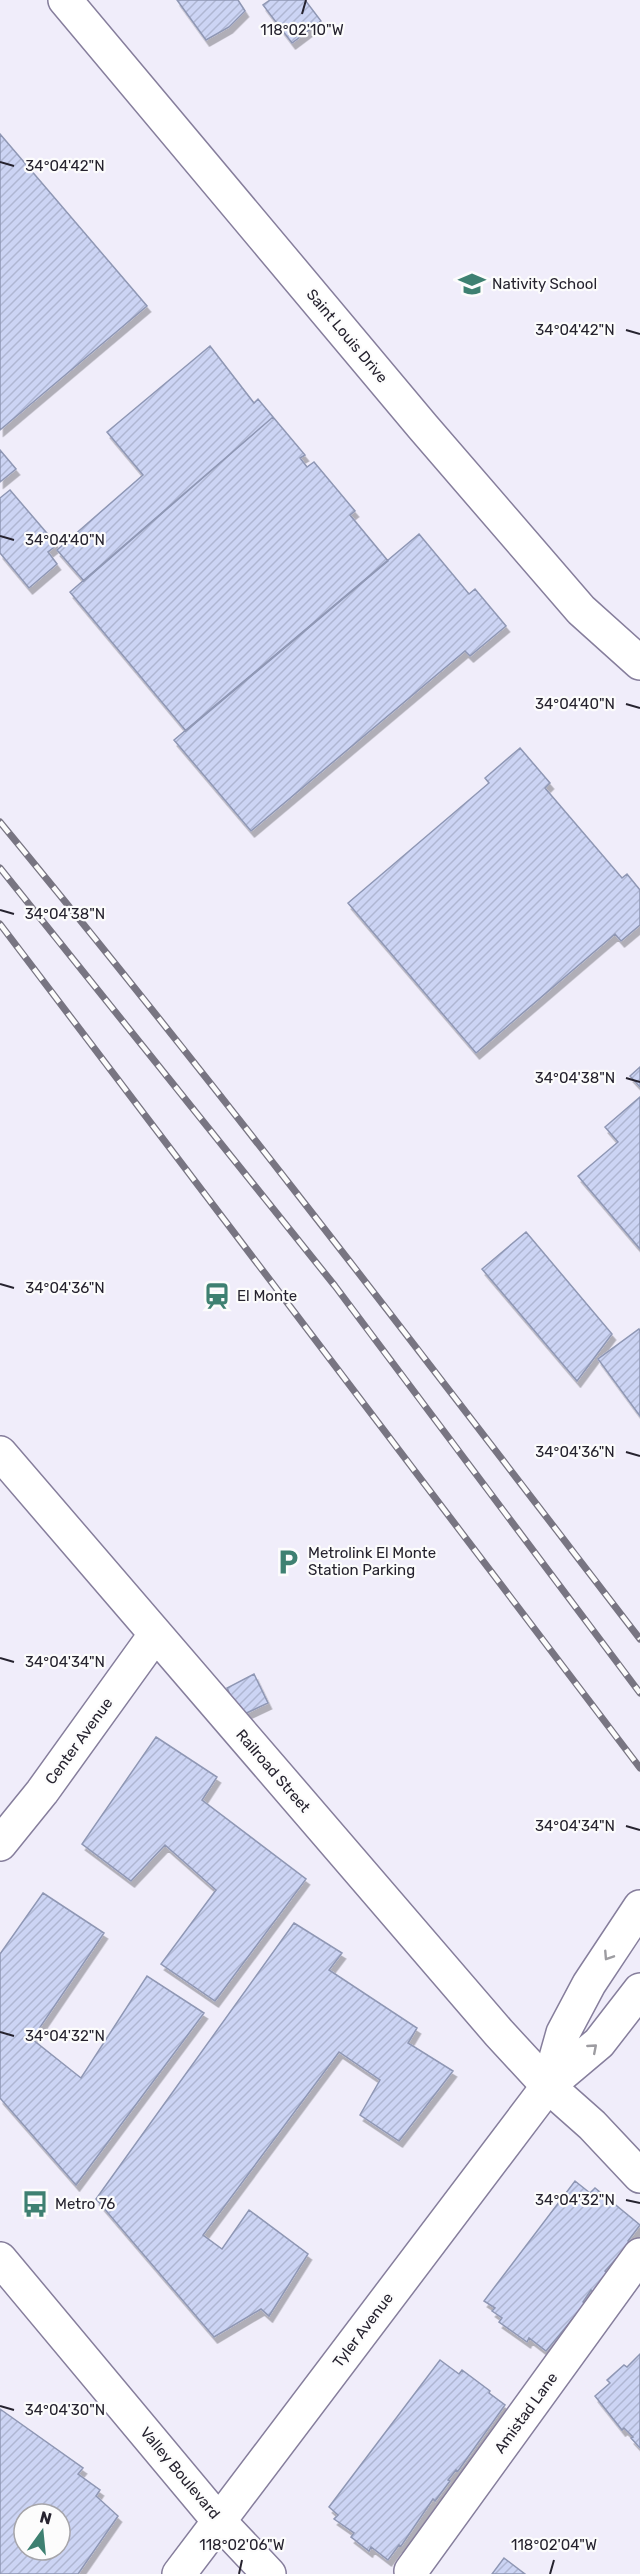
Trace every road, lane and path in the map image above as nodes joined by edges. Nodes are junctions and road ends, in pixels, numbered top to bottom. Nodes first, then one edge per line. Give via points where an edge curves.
1 (65, 0) edge
2 (640, 663) edge
3 (0, 1453) edge
4 (155, 1635) junction
5 (0, 1844) edge
6 (640, 1907) edge
7 (640, 1990) edge
8 (548, 2086) junction
9 (640, 2176) edge
10 (640, 2255) edge
11 (0, 2259) edge
12 (218, 2520) junction
13 (411, 2571) dead end
14 (179, 2574) edge
15 (269, 2574) edge

1 - 2 street, Saint Louis Drive via 580,610
3 - 4 street, Railroad Street
4 - 5 street, Center Avenue via 49,1783
4 - 8 street, Railroad Street
6 -> 8 street, Tyler Avenue via 589,1984 563,2032
8 -> 7 street, Tyler Avenue via 599,2043
8 - 9 street, Railroad Street
8 - 12 street, Tyler Avenue
10 - 13 street, Amistad Lane
11 - 12 street, Valley Boulevard
12 - 14 street, Tyler Avenue
12 - 15 street, Valley Boulevard

